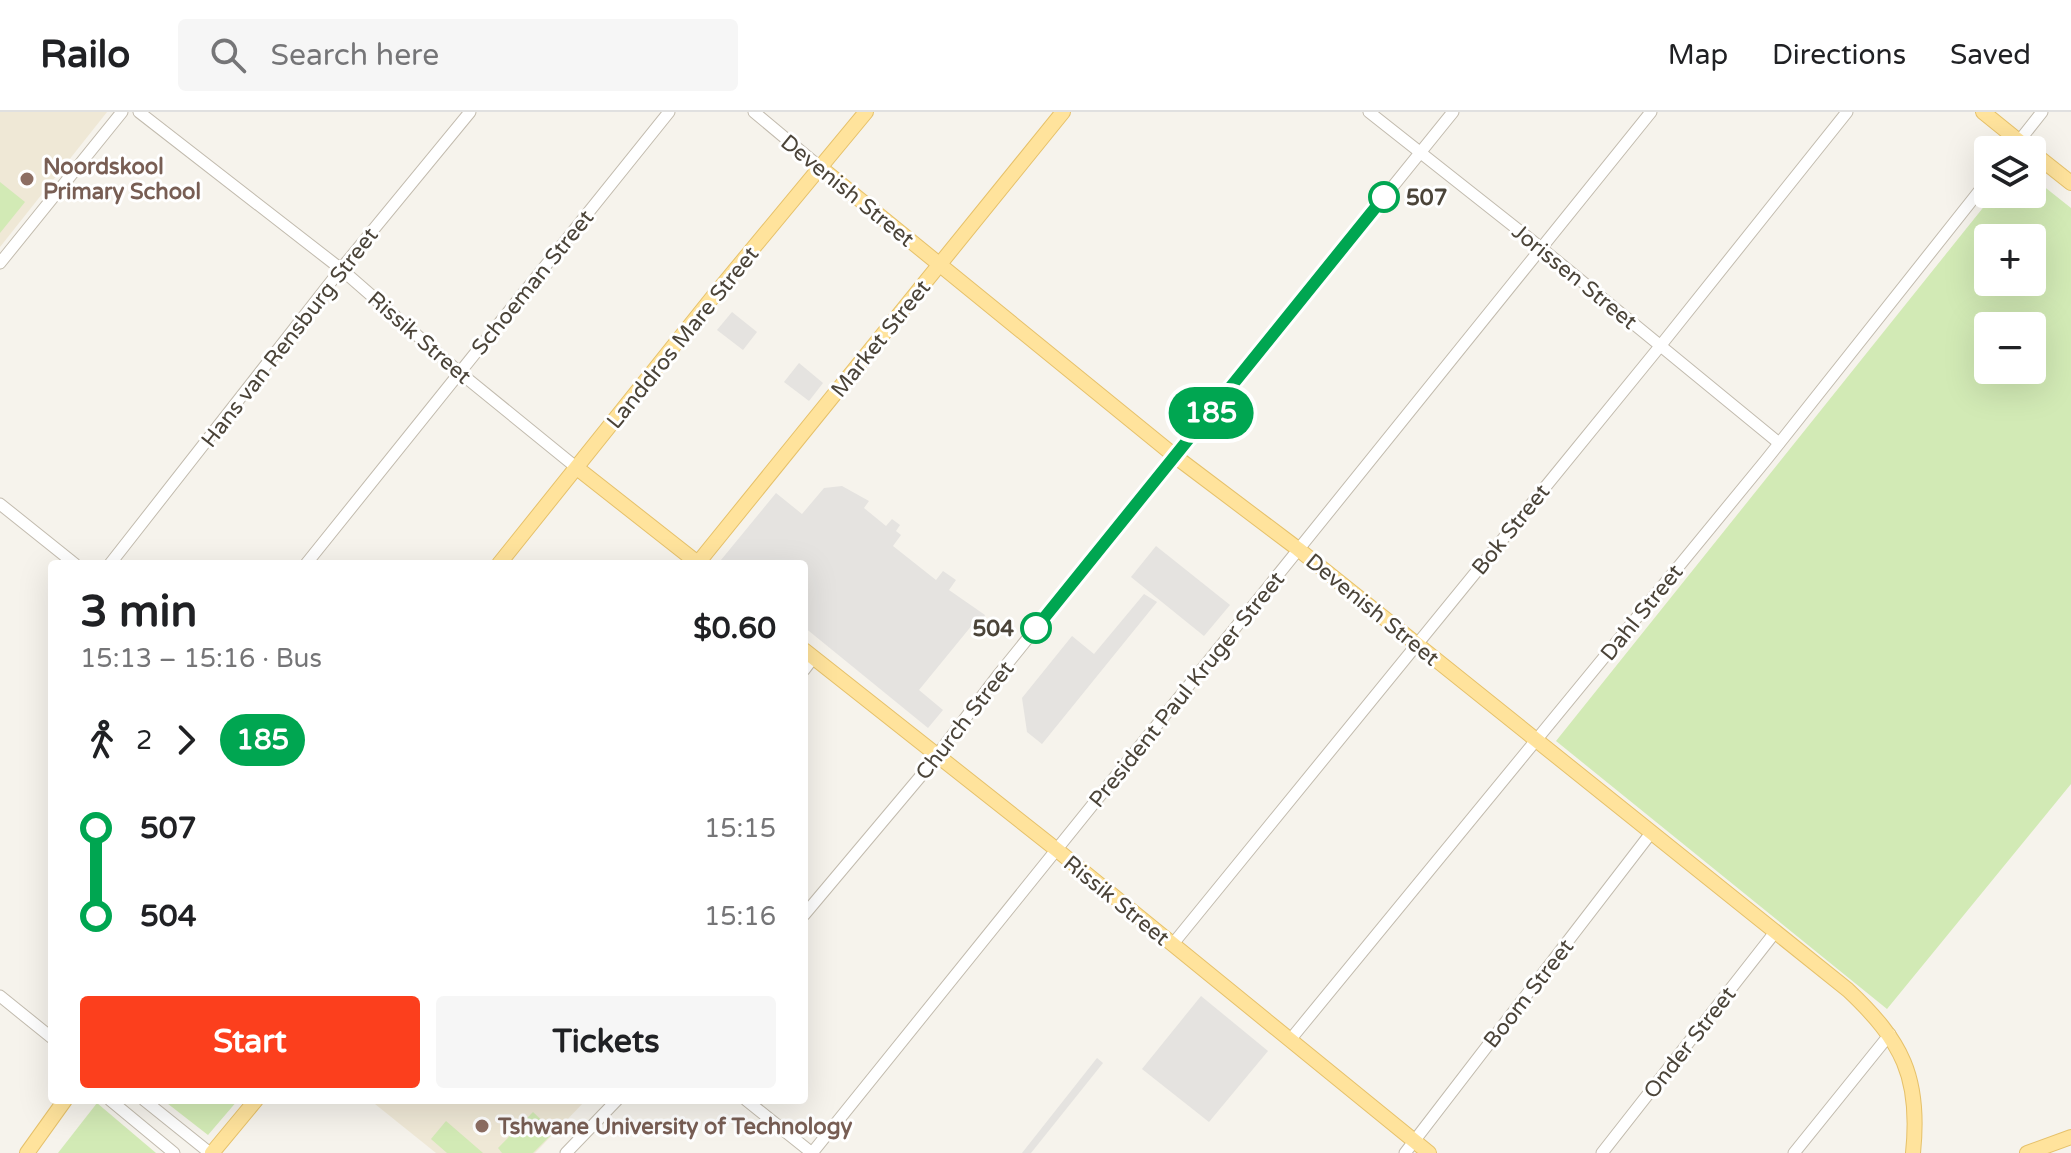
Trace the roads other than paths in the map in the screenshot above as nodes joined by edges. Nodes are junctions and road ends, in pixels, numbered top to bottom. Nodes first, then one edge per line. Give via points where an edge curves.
1 (122, 112) edge
2 (139, 112) edge
3 (470, 112) edge
4 (669, 112) edge
5 (754, 112) edge
6 (866, 112) edge
7 (1063, 112) edge
8 (1369, 112) edge
9 (1453, 112) edge
10 (1651, 112) edge
11 (1847, 112) edge
12 (1983, 112) edge
13 (2042, 112) edge
14 (2010, 136) edge
15 (2029, 136) edge
16 (1419, 153) junction
17 (2046, 165) edge
18 (821, 168) junction
19 (2071, 183) edge
20 (1974, 198) edge
21 (1540, 247) junction
22 (0, 263) edge
23 (939, 264) junction
24 (341, 269) junction
25 (1661, 345) junction
26 (459, 372) junction
27 (1779, 443) junction
28 (1176, 457) junction
29 (577, 468) junction
30 (0, 504) edge
31 (1298, 549) junction
32 (70, 560) edge
33 (113, 560) edge
34 (309, 560) edge
35 (502, 560) edge
36 (693, 560) edge
37 (701, 560) edge
38 (1416, 644) junction
39 (808, 660) edge
40 (1538, 740) junction
41 (937, 754) junction
42 (1651, 833) junction
43 (1057, 850) junction
44 (808, 910) edge
45 (1776, 931) junction
46 (1172, 945) junction
47 (0, 996) edge
48 (1890, 1034) junction
49 (48, 1035) edge
50 (1290, 1040) junction
51 (62, 1104) edge
52 (115, 1104) edge
53 (149, 1104) edge
54 (253, 1104) edge
55 (613, 1104) edge
56 (751, 1104) edge
57 (1915, 1137) junction
58 (2071, 1137) edge
59 (1410, 1147) edge
60 (27, 1153) edge
61 (174, 1153) edge
62 (211, 1153) edge
63 (566, 1153) edge
64 (812, 1153) edge
65 (1429, 1153) edge
66 (1602, 1153) edge
67 (1794, 1153) edge
68 (1913, 1153) edge
69 (1925, 1153) edge
70 (2027, 1153) edge

1 - 22 street
2 - 24 street, Rissik Street
3 - 24 street, Hans van Rensburg Street
4 - 26 street, Schoeman Street
5 - 18 street, Devenish Street
6 - 18 main road, Landdros Mare Street
7 - 23 main road, Market Street
8 - 16 street, Jorissen Street
9 - 16 street, Church Street
10 - 21 street, President Paul Kruger Street
11 - 25 street, Bok Street
12 - 14 main road
13 - 15 street
16 - 21 street, Jorissen Street
16 - 28 street, Church Street
17 - 19 main road
18 - 23 main road, Devenish Street
18 - 29 main road, Landdros Mare Street
20 - 27 street, Dahl Street
21 - 25 street, Jorissen Street
21 - 31 street, President Paul Kruger Street
23 - 28 main road, Devenish Street
23 - 37 main road, Market Street
24 - 26 street, Rissik Street
24 - 33 street, Hans van Rensburg Street
25 - 27 street, Jorissen Street
25 - 38 street, Bok Street
26 - 29 street, Rissik Street
26 - 34 street, Schoeman Street
27 - 40 street, Dahl Street
28 - 31 main road, Devenish Street
28 - 41 street, Church Street
29 - 35 main road, Landdros Mare Street
29 - 36 main road, Rissik Street
30 - 32 street
31 - 38 main road, Devenish Street
31 - 43 street, President Paul Kruger Street
38 - 40 main road, Devenish Street
38 - 46 street, Bok Street
39 - 41 main road, Rissik Street
40 - 42 main road, Devenish Street
40 - 50 street, Dahl Street
41 - 43 main road, Rissik Street
41 - 44 street, Church Street
42 - 45 main road, Devenish Street
42 - 59 street, Boom Street
43 - 46 main road, Rissik Street
43 - 64 street, President Paul Kruger Street
45 - 48 main road, Devenish Street via 1848,990
45 - 66 street, Onder Street
46 - 50 main road, Rissik Street
47 - 49 street
48 - 57 main road, Devenish Street via 1907,1068
48 - 67 street
50 - 59 main road, Rissik Street
51 - 60 main road
52 - 61 street
53 - 62 street
54 - 62 main road
55 - 63 street
56 - 64 street
57 - 68 main road, Devenish Street
57 - 69 main road
58 - 70 main road
59 - 65 main road, Rissik Street

